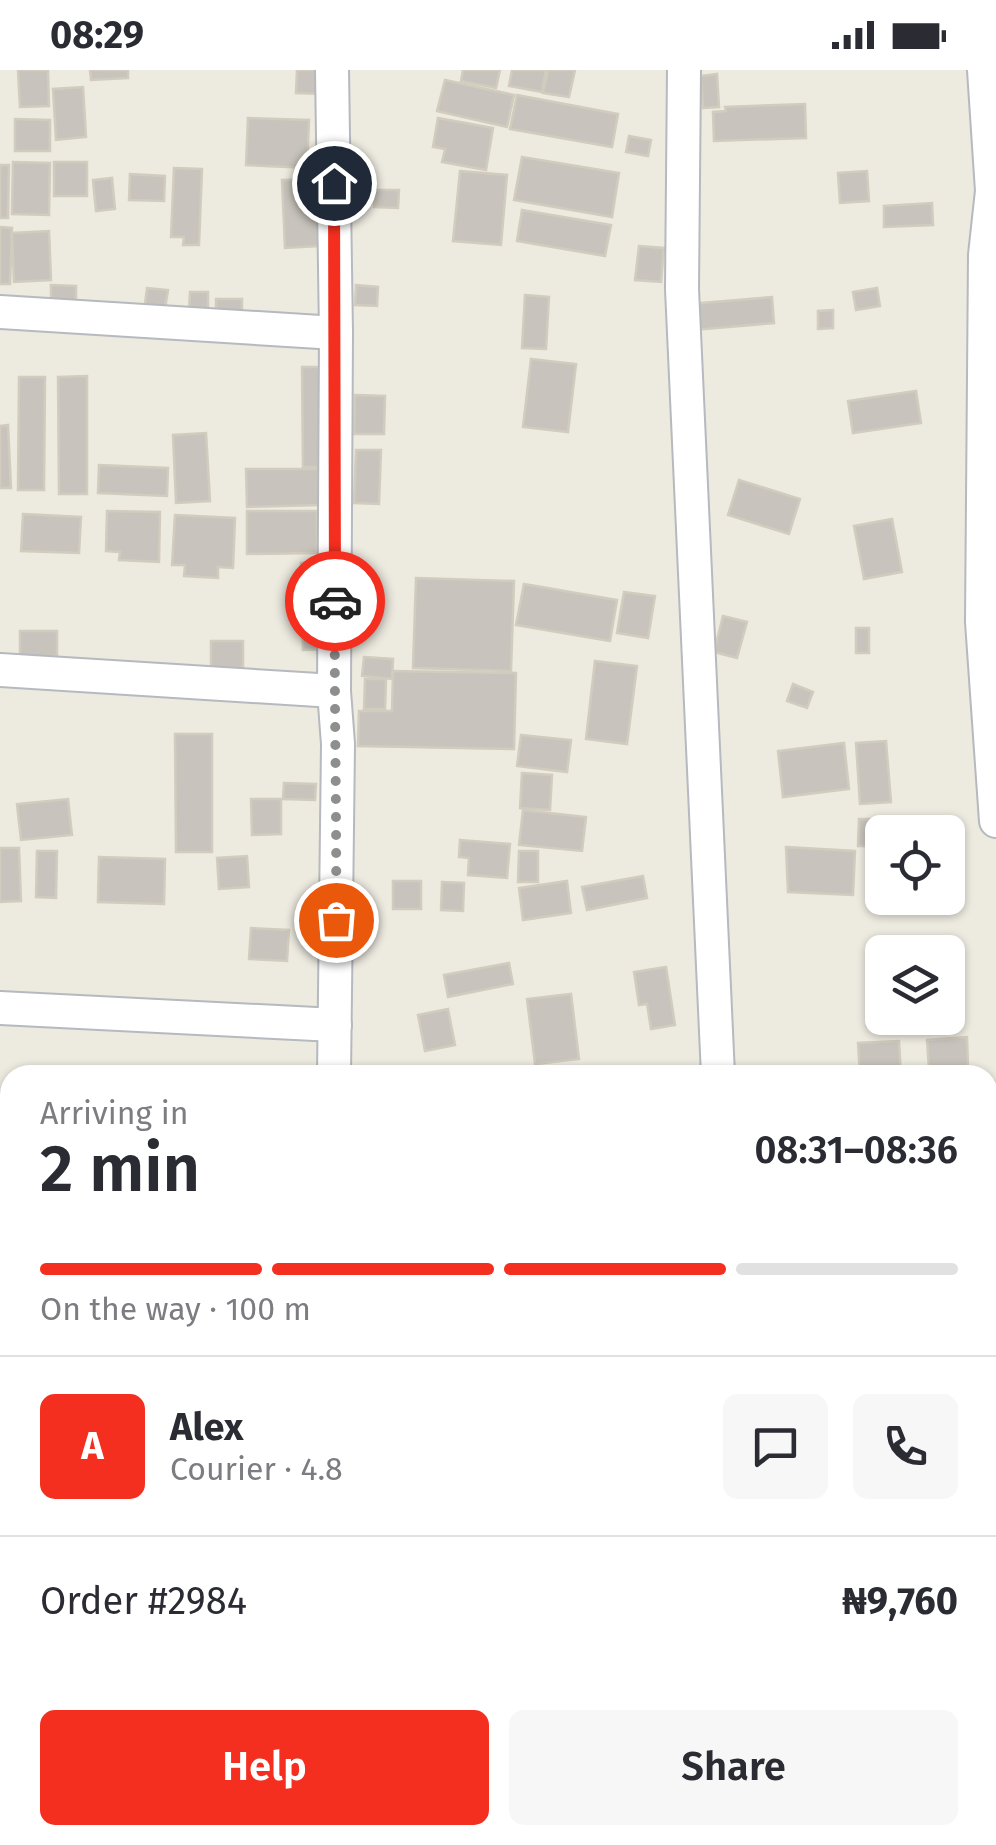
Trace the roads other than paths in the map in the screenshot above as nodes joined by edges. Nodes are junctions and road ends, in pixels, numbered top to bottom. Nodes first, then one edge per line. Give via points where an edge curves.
1 (332, 70) edge
2 (684, 70) edge
3 (984, 70) edge
4 (0, 312) edge
5 (336, 333) junction
6 (0, 670) edge
7 (334, 691) junction
8 (996, 821) edge
9 (0, 1008) edge
10 (334, 1025) junction
11 (334, 1065) edge
12 (718, 1065) edge

1 - 5 street
2 - 12 street via 682,289
3 - 8 street via 992,191 984,255 982,622
4 - 5 street
5 - 7 street
6 - 7 street
7 - 10 street
9 - 10 street
10 - 11 street

